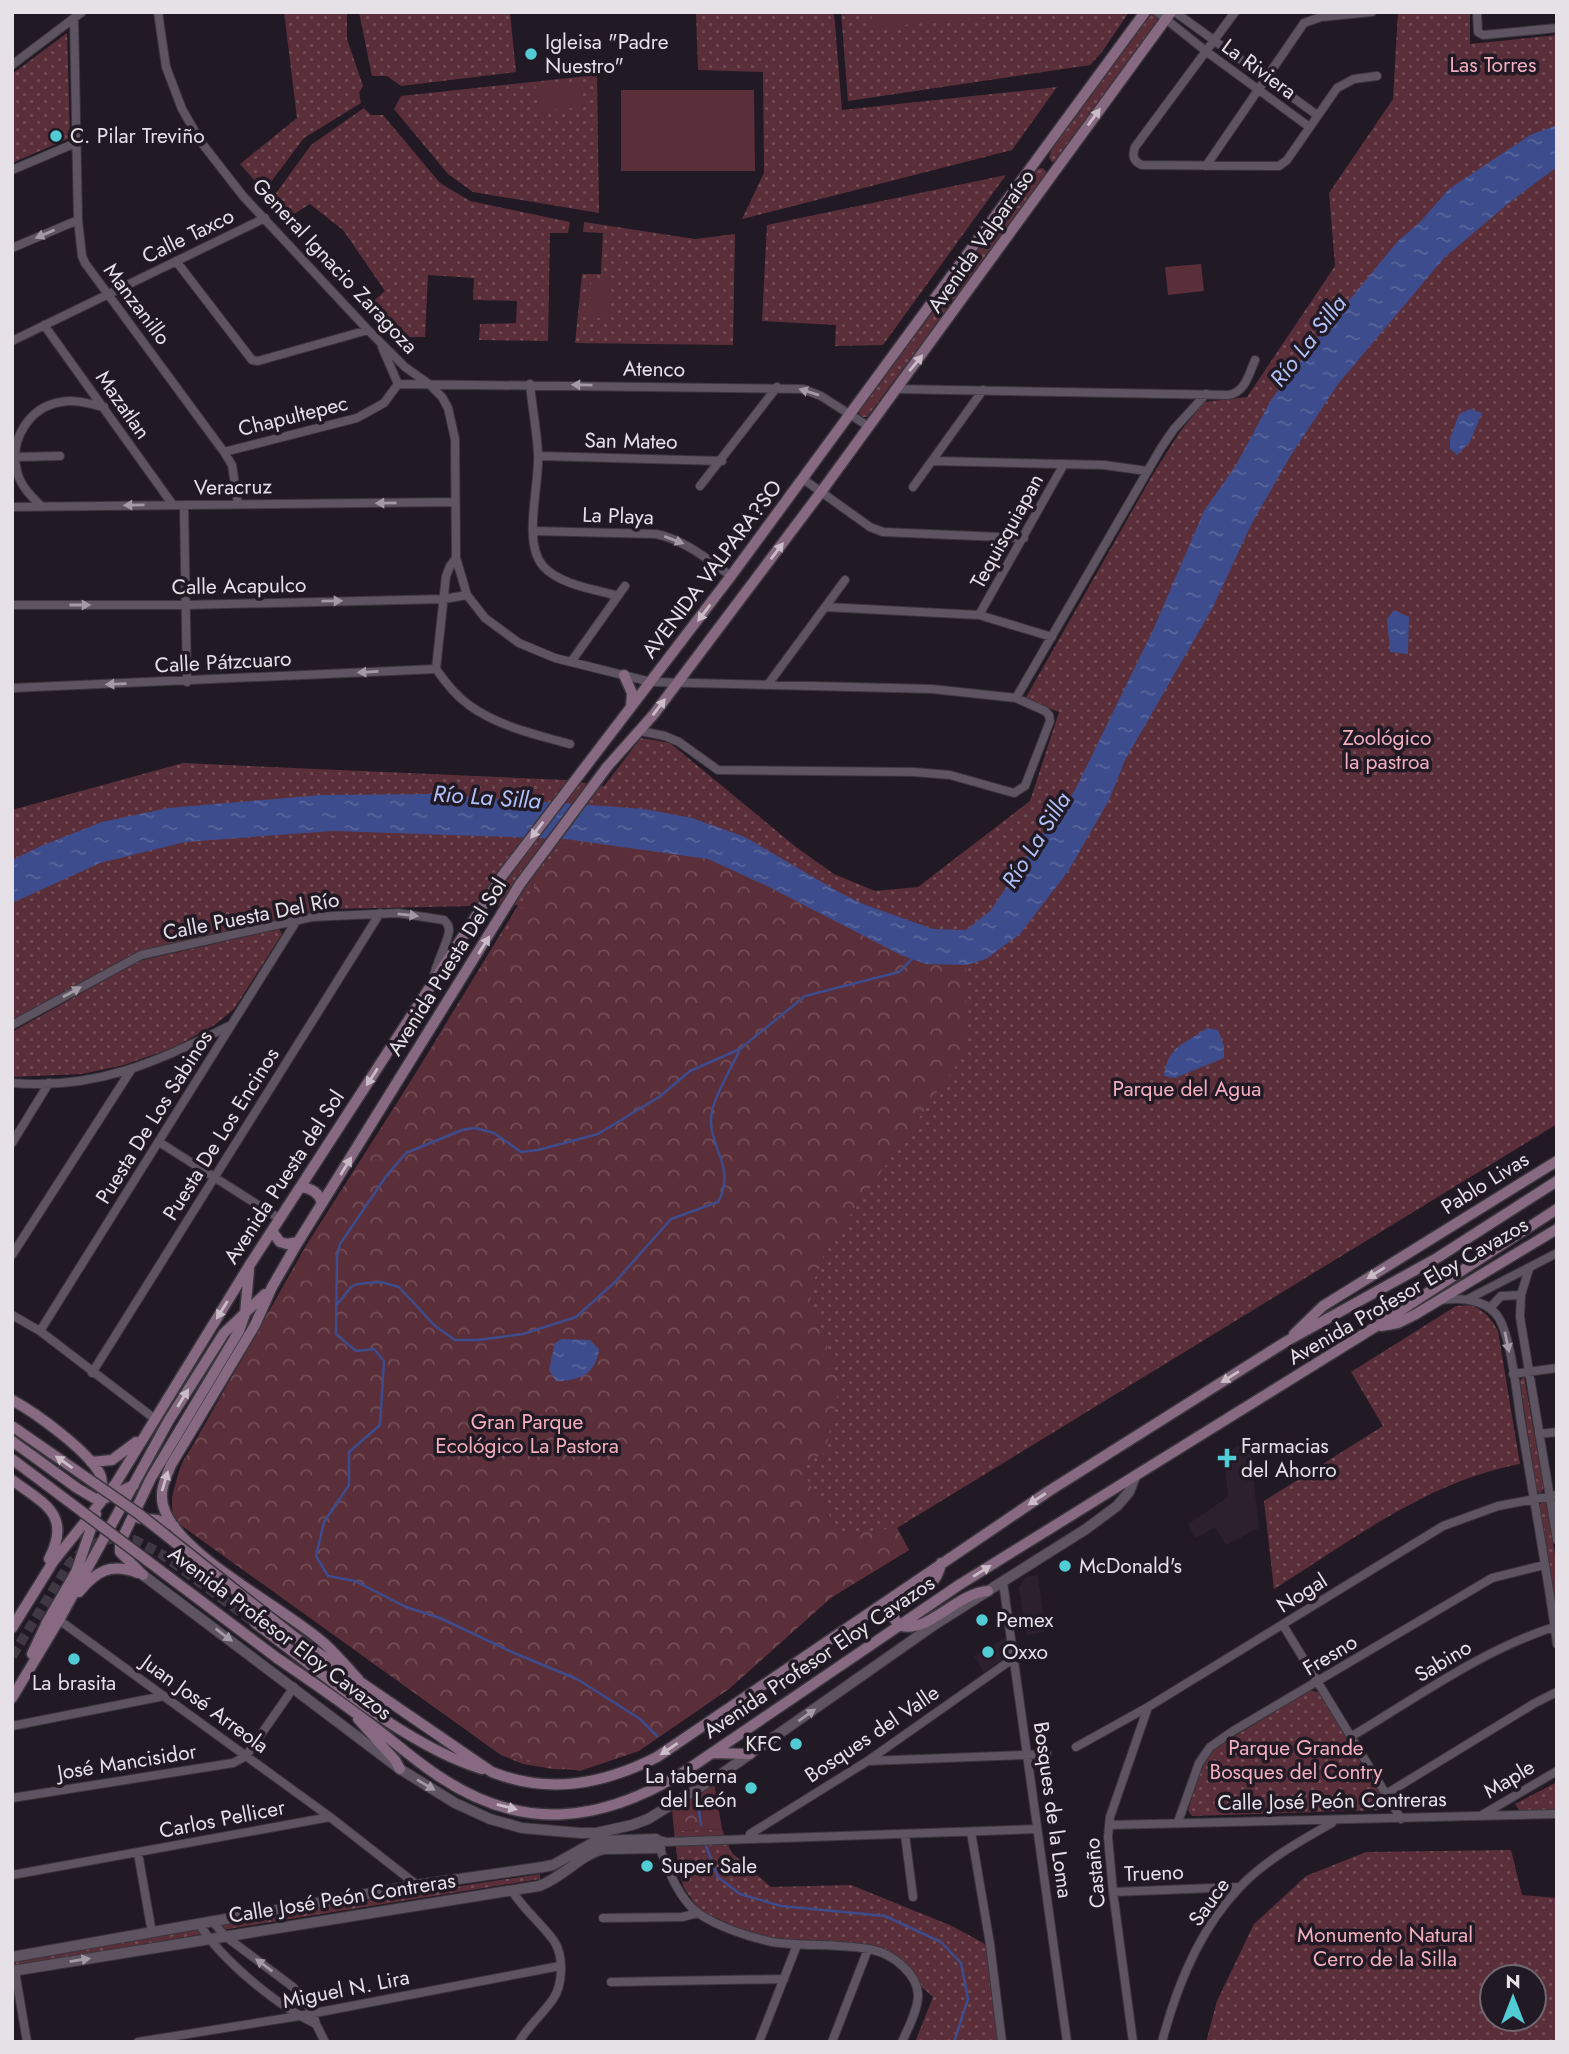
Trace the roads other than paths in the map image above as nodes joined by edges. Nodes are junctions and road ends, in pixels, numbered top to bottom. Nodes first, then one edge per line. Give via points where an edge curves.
1 (82, 12) edge
2 (158, 12) edge
3 (1146, 12) edge
4 (1235, 12) edge
5 (1372, 12) edge
6 (1477, 12) edge
7 (1167, 14) edge
8 (74, 18) junction
9 (1557, 28) edge
10 (1214, 43) junction
11 (1206, 52) junction
12 (12, 65) edge
13 (1377, 76) dead end
14 (1265, 78) junction
15 (1257, 88) junction
16 (1317, 115) junction
17 (1308, 127) junction
18 (78, 142) junction
19 (1206, 166) junction
20 (12, 170) edge
21 (265, 218) junction
22 (78, 220) junction
23 (12, 248) edge
24 (176, 261) junction
25 (110, 294) junction
26 (44, 325) junction
27 (368, 330) junction
28 (12, 341) edge
29 (379, 342) junction
30 (1255, 360) dead end
31 (398, 384) junction
32 (429, 384) junction
33 (530, 384) junction
34 (777, 387) junction
35 (895, 389) junction
36 (984, 390) junction
37 (1206, 394) junction
38 (104, 407) junction
39 (851, 415) junction
40 (868, 426) junction
41 (225, 452) junction
42 (60, 456) dead end
43 (539, 456) junction
44 (16, 457) junction
45 (722, 461) junction
46 (933, 461) junction
47 (1064, 464) junction
48 (1147, 471) junction
49 (803, 479) junction
50 (700, 486) dead end
51 (913, 488) dead end
52 (821, 492) junction
53 (455, 502) junction
54 (239, 504) junction
55 (173, 505) junction
56 (184, 505) junction
57 (12, 507) edge
58 (42, 507) junction
59 (533, 531) junction
60 (1024, 538) junction
61 (456, 558) junction
62 (731, 576) junction
63 (845, 580) dead end
64 (625, 586) dead end
65 (467, 595) junction
66 (618, 596) junction
67 (444, 599) junction
68 (186, 605) junction
69 (12, 606) edge
70 (825, 607) junction
71 (979, 615) junction
72 (1052, 637) junction
73 (571, 662) junction
74 (436, 669) junction
75 (624, 675) junction
76 (187, 681) junction
77 (651, 682) junction
78 (677, 683) junction
79 (769, 683) junction
80 (12, 688) edge
81 (1016, 698) junction
82 (631, 707) junction
83 (640, 731) junction
84 (570, 744) dead end
85 (502, 876) joint
86 (380, 913) junction
87 (297, 920) junction
88 (432, 985) junction
89 (232, 1024) junction
90 (12, 1025) edge
91 (131, 1070) junction
92 (12, 1083) edge
93 (49, 1083) junction
94 (159, 1142) junction
95 (12, 1143) edge
96 (1557, 1161) edge
97 (215, 1177) junction
98 (1557, 1181) edge
99 (301, 1187) junction
100 (322, 1203) junction
101 (1557, 1209) edge
102 (279, 1219) junction
103 (1557, 1229) edge
104 (272, 1231) junction
105 (298, 1242) junction
106 (1557, 1253) edge
107 (12, 1255) edge
108 (249, 1266) junction
109 (1529, 1269) junction
110 (272, 1287) junction
111 (1521, 1295) junction
112 (1468, 1299) junction
113 (1438, 1300) junction
114 (1490, 1308) junction
115 (245, 1314) junction
116 (12, 1315) edge
117 (1375, 1327) junction
118 (40, 1331) junction
119 (1287, 1341) junction
120 (1557, 1368) edge
121 (1528, 1372) junction
122 (92, 1373) junction
123 (1513, 1374) junction
124 (15, 1401) edge
125 (155, 1419) junction
126 (12, 1426) edge
127 (1557, 1432) edge
128 (1539, 1434) junction
129 (143, 1436) junction
130 (12, 1441) edge
131 (12, 1459) edge
132 (91, 1462) junction
133 (1135, 1477) junction
134 (12, 1480) edge
135 (134, 1485) junction
136 (1553, 1495) edge
137 (1534, 1498) junction
138 (102, 1501) junction
139 (130, 1521) junction
140 (174, 1526) junction
141 (90, 1531) junction
142 (106, 1531) junction
143 (1557, 1540) edge
144 (53, 1562) junction
145 (941, 1563) junction
146 (1544, 1565) junction
147 (89, 1566) junction
148 (75, 1572) junction
149 (144, 1575) junction
150 (1003, 1582) junction
151 (988, 1591) junction
152 (33, 1594) junction
153 (64, 1609) junction
154 (58, 1620) junction
155 (255, 1623) tunnel mouth
156 (898, 1625) junction
157 (1283, 1625) junction
158 (1556, 1626) edge
159 (12, 1629) edge
160 (1557, 1644) edge
161 (1014, 1658) junction
162 (31, 1666) junction
163 (358, 1679) junction
164 (1319, 1682) junction
165 (294, 1687) junction
166 (1557, 1692) edge
167 (164, 1696) junction
168 (12, 1698) edge
169 (347, 1706) junction
170 (1148, 1707) junction
171 (12, 1726) edge
172 (1352, 1736) junction
173 (1076, 1748) dead end
174 (713, 1753) junction
175 (750, 1754) junction
176 (1047, 1754) dead end
177 (1028, 1755) junction
178 (246, 1756) junction
179 (866, 1762) junction
180 (400, 1769) junction
181 (1557, 1771) edge
182 (492, 1772) junction
183 (1387, 1794) junction
184 (12, 1798) edge
185 (1557, 1815) edge
186 (330, 1817) junction
187 (1480, 1817) junction
188 (1401, 1819) junction
189 (1178, 1822) junction
190 (1334, 1822) junction
191 (632, 1825) junction
192 (1109, 1825) junction
193 (1037, 1829) junction
194 (560, 1832) junction
195 (971, 1832) junction
196 (905, 1835) junction
197 (638, 1838) junction
198 (749, 1838) junction
199 (661, 1843) junction
200 (138, 1853) junction
201 (569, 1857) junction
202 (543, 1867) junction
203 (12, 1875) edge
204 (548, 1883) junction
205 (417, 1885) junction
206 (1240, 1886) junction
207 (512, 1891) junction
208 (1113, 1892) junction
209 (913, 1896) dead end
210 (698, 1913) junction
211 (603, 1918) dead end
212 (212, 1921) junction
213 (199, 1924) junction
214 (152, 1933) junction
215 (225, 1936) junction
216 (209, 1939) junction
217 (797, 1945) junction
218 (868, 1949) junction
219 (12, 1957) edge
220 (560, 1966) junction
221 (14, 1971) edge
222 (784, 1979) junction
223 (611, 1982) dead end
224 (313, 2012) junction
225 (299, 2016) junction
226 (316, 2024) junction
227 (27, 2042) edge
228 (138, 2042) edge
229 (325, 2042) edge
230 (519, 2042) edge
231 (759, 2042) edge
232 (832, 2042) edge
233 (902, 2042) edge
234 (1002, 2042) edge
235 (1067, 2042) edge
236 (1133, 2042) edge
237 (1162, 2042) edge

1 - 8 street
2 - 21 street, General Ignacio Zaragoza via 166,67 188,121 228,178
3 - 39 main road, Avenida Valparaíso
4 - 10 street
5 - 14 street via 1304,23
6 - 9 street via 1478,32 1483,35
7 - 10 street, La Riviera
7 - 11 street, La Riviera
35 -> 7 main road, Avenida Valparaíso
8 - 12 street
8 - 18 street, Manzanillo
10 - 11 street
10 - 14 street, La Riviera
11 - 15 street, La Riviera
11 - 19 street via 1135,147 1133,158 1142,165
13 - 16 street via 1345,82
14 - 15 street
14 - 16 street, La Riviera
15 - 17 street, La Riviera
15 - 19 street
16 - 17 street
17 - 19 street via 1279,166
18 - 20 street
18 - 22 street, Manzanillo
21 - 24 street, Calle Taxco
21 - 27 street, General Ignacio Zaragoza
22 -> 23 street
22 - 25 street, Manzanillo via 85,264
24 - 25 street, Calle Taxco
24 - 27 street via 252,360
25 - 26 street, Calle Taxco
25 - 41 street, Manzanillo
26 - 28 street, Calle Taxco
26 - 38 street, Mazatlan
27 - 29 street, General Ignacio Zaragoza
29 - 31 street
29 - 32 street, General Ignacio Zaragoza
30 - 37 street via 1236,394
31 - 32 street
31 - 41 street, Chapultepec via 384,403 357,418
32 - 33 street, Atenco
32 - 53 street, General Ignacio Zaragoza via 442,397 453,422
34 -> 33 street, Atenco
33 - 43 street
39 -> 34 street, Atenco via 803,389
34 - 45 street
35 - 36 street
35 - 40 main road, Avenida Valparaíso
36 - 37 street
36 - 46 street
37 - 48 street via 1174,429
38 - 44 street via 76,401 48,405 33,414 22,429
38 - 55 street, Mazatlan
39 - 40 street, Atenco
39 - 49 main road, Avenida Valparaíso
40 - 52 main road, Avenida Valparaíso
41 - 54 street, Manzanillo
42 - 44 street
43 - 45 street, San Mateo
43 - 59 street
44 - 58 street via 22,484
45 - 50 street
46 - 47 street
46 - 51 street
47 - 48 street
47 - 60 street, Tequisquiapan
48 - 72 street
49 - 52 street
49 - 62 main road, AVENIDA VALPARA?SO
52 - 60 street via 883,532
78 -> 52 main road, AVENIDA VALPARA?SO
53 -> 54 street, Veracruz
53 - 61 street, General Ignacio Zaragoza
54 - 56 street, Veracruz
55 - 56 street, Veracruz
55 -> 58 street, Veracruz
56 - 68 street
57 - 58 street, Veracruz
59 -> 62 street, La Playa via 670,537
59 - 66 street via 538,559 550,572
60 - 71 street, Tequisquiapan
61 - 65 street
61 - 67 street, General Ignacio Zaragoza via 447,571
62 -> 77 main road, AVENIDA VALPARA?SO
63 - 70 street
64 - 66 street
65 - 67 street, Calle Acapulco
65 - 73 street via 485,618 519,643
66 - 73 street
68 -> 67 street, Calle Acapulco
67 - 74 street, General Ignacio Zaragoza
69 -> 68 street, Calle Acapulco
68 - 76 street
70 - 71 street
70 - 79 street
71 - 72 street
72 - 81 street
73 - 75 street
74 -> 76 street, Calle Pátzcuaro
74 - 84 street via 469,705 502,722
75 - 77 street
75 - 82 main road via 632,693
76 -> 80 street, Calle Pátzcuaro
77 - 78 street
77 - 82 main road, Avenida Puesta Del Sol
78 - 79 street
83 -> 78 main road, Avenida Puesta Del Sol
79 - 81 street via 932,689
81 - 83 street via 1049,715 1050,721 1020,792 1007,793 938,774 718,770 679,742
82 -> 85 main road, Avenida Puesta Del Sol
100 -> 83 main road, Avenida Puesta Del Sol via 520,884 607,767
85 - 88 main road, Avenida Puesta del Sol
86 - 87 street, Calle Puesta Del Río
86 -> 88 street, Calle Puesta Del Río via 425,916 447,923 449,933
86 - 97 street, Puesta De Los Encinos
87 - 89 street, Puesta De Los Sabinos
90 -> 87 street, Calle Puesta Del Río via 135,957
88 -> 99 main road, Avenida Puesta del Sol
89 - 91 street
89 - 94 street, Puesta De Los Sabinos
91 - 93 street
91 - 107 street
92 - 93 street
93 - 95 street
94 - 97 street
94 - 118 street, Puesta De Los Sabinos
96 -> 119 main road, Pablo Livas via 1323,1306
97 - 102 street
97 - 122 street, Puesta De Los Encinos
98 - 119 main road, Avenida Profesor Eloy Cavazos via 1437,1258
99 - 100 main road via 315,1192
99 - 102 main road, Avenida Puesta del Sol
100 - 105 main road, Avenida Puesta Del Sol
101 - 117 main road
102 - 104 main road, Avenida Puesta del Sol
103 - 113 main road, Avenida Profesor Eloy Cavazos
104 - 105 main road via 283,1243
104 - 108 main road, Avenida Puesta del Sol
105 - 110 main road, Avenida Puesta Del Sol
106 - 109 street
108 - 115 main road
108 -> 125 main road, Avenida Puesta del Sol
109 - 111 street
109 - 112 street
110 - 115 main road
140 -> 110 main road via 163,1504 163,1483 255,1325
111 - 114 street via 1501,1296
111 - 121 street
112 - 113 street
112 - 114 street
113 - 117 main road, Avenida Profesor Eloy Cavazos via 1398,1323
114 -> 123 street via 1503,1327
135 -> 115 main road via 219,1340
115 - 139 main road
116 - 118 street
117 - 133 main road, Avenida Profesor Eloy Cavazos
118 - 122 street
119 -> 145 main road, Avenida Profesor Eloy Cavazos
120 - 121 street
121 - 123 street
121 - 128 street
122 - 125 street
123 - 137 street
124 - 132 main road
125 - 129 main road, Avenida Puesta del Sol
163 -> 126 main road, Avenida Profesor Eloy Cavazos, bridge
127 - 128 street
128 - 136 street
129 - 132 main road via 112,1460
129 - 138 main road, Avenida Puesta del Sol
130 - 138 main road
131 - 142 main road, Avenida Profesor Eloy Cavazos, bridge
132 - 138 main road via 101,1475
133 - 150 street via 1117,1506
156 -> 133 main road, Avenida Profesor Eloy Cavazos
134 - 152 main road via 49,1508 58,1524 57,1545
135 - 138 main road
135 - 142 main road
136 - 137 street, Nogal
136 - 143 street
137 - 146 street
137 - 157 street, Nogal via 1443,1526
138 - 141 main road
138 - 144 main road
139 - 140 main road via 147,1518
139 - 149 main road via 120,1552
140 - 163 main road via 199,1552 324,1643
141 - 147 main road
141 - 148 main road
142 - 147 main road
142 - 169 main road, Avenida Profesor Eloy Cavazos, bridge
144 - 148 main road via 68,1556
144 - 152 main road
145 - 156 main road via 934,1583 895,1609
145 -> 182 main road, Avenida Profesor Eloy Cavazos via 634,1769 601,1780 562,1785 520,1781
146 - 158 street
146 - 164 street, Fresno via 1492,1578
147 - 153 main road
148 - 162 main road via 39,1637
149 - 153 main road via 108,1569 89,1580
149 -> 165 street
150 - 151 street
150 - 161 street, Bosques de la Loma
151 - 156 main road via 964,1597 921,1625
175 -> 151 street
152 - 159 main road
153 - 154 main road
154 - 162 main road
154 - 167 street, Juan José Arreola
155 - 182 main road via 405,1732 447,1756
156 - 174 main road, Avenida Profesor Eloy Cavazos
157 - 164 street
157 - 170 street, Nogal
158 - 160 street
158 - 172 street, Sabino via 1484,1657
161 - 177 street, Bosques de la Loma
161 - 179 street, Bosques del Valle
162 - 168 main road
163 - 182 main road, Avenida Profesor Eloy Cavazos
164 - 172 street
164 - 189 street, Fresno via 1210,1747 1199,1763
165 - 178 street
165 - 180 street
166 - 183 street
167 - 171 street
167 - 178 street, Juan José Arreola
169 -> 174 main road, Avenida Profesor Eloy Cavazos via 466,1793 540,1814 581,1814 637,1798
169 - 180 main road
170 - 173 street, Nogal
170 - 192 street, Castaño
172 - 183 street
174 - 175 main road
175 - 191 street
176 - 177 street
177 - 179 street
177 - 193 street, Bosques de la Loma
178 - 184 street, José Mancisidor via 233,1763
178 - 186 street, Juan José Arreola
179 - 198 street, Bosques del Valle
180 -> 194 street via 490,1819
181 - 187 street, Maple
183 - 188 street
185 - 187 street, Calle José Peón Contreras
186 - 200 street, Carlos Pellicer
186 - 205 street
187 - 188 street, Calle José Peón Contreras
188 - 190 street, Calle José Peón Contreras
189 - 190 street, Calle José Peón Contreras
189 - 192 street, Calle José Peón Contreras
190 - 206 street, Sauce via 1301,1840
191 - 194 street via 596,1833
191 - 197 street via 632,1834
192 - 208 street, Castaño
193 - 195 street, Calle José Peón Contreras
193 - 235 street, Bosques de la Loma
194 - 201 street via 570,1843
195 - 196 street, Calle José Peón Contreras
195 - 234 street
196 - 198 street, Calle José Peón Contreras
196 - 209 street
197 - 199 street, Calle José Peón Contreras
197 - 201 street, Calle José Peón Contreras via 596,1841
198 - 199 street, Calle José Peón Contreras
199 - 204 street, Calle José Peón Contreras via 594,1851
199 - 210 street via 677,1886
200 - 203 street, Carlos Pellicer
200 - 214 street
201 - 202 street, Calle José Peón Contreras
202 - 204 street
202 - 205 street, Calle José Peón Contreras
204 - 207 street, Calle José Peón Contreras
205 - 212 street, Calle José Peón Contreras
206 - 208 street, Trueno
206 - 237 street, Sauce via 1185,1974
207 - 215 street, Calle José Peón Contreras
207 - 220 street via 557,1946
208 - 236 street, Castaño
210 - 211 street
210 - 217 street via 752,1937
212 - 213 street, Calle José Peón Contreras
212 - 215 street
213 - 214 street, Calle José Peón Contreras
213 - 216 street
214 - 219 street, Calle José Peón Contreras
215 - 216 street, Calle José Peón Contreras
224 -> 215 street via 285,1980
221 -> 216 street, Calle José Peón Contreras
216 - 225 street via 236,1967
217 - 218 street
217 - 222 street
218 - 232 street
218 - 233 street via 893,1959 916,1982 916,2007
220 - 224 street, Miguel N. Lira
220 - 230 street via 555,1997
221 - 227 street
222 - 223 street
222 - 231 street
224 - 225 street, Miguel N. Lira
224 - 226 street
225 - 226 street
225 - 228 street, Miguel N. Lira
226 - 229 street

